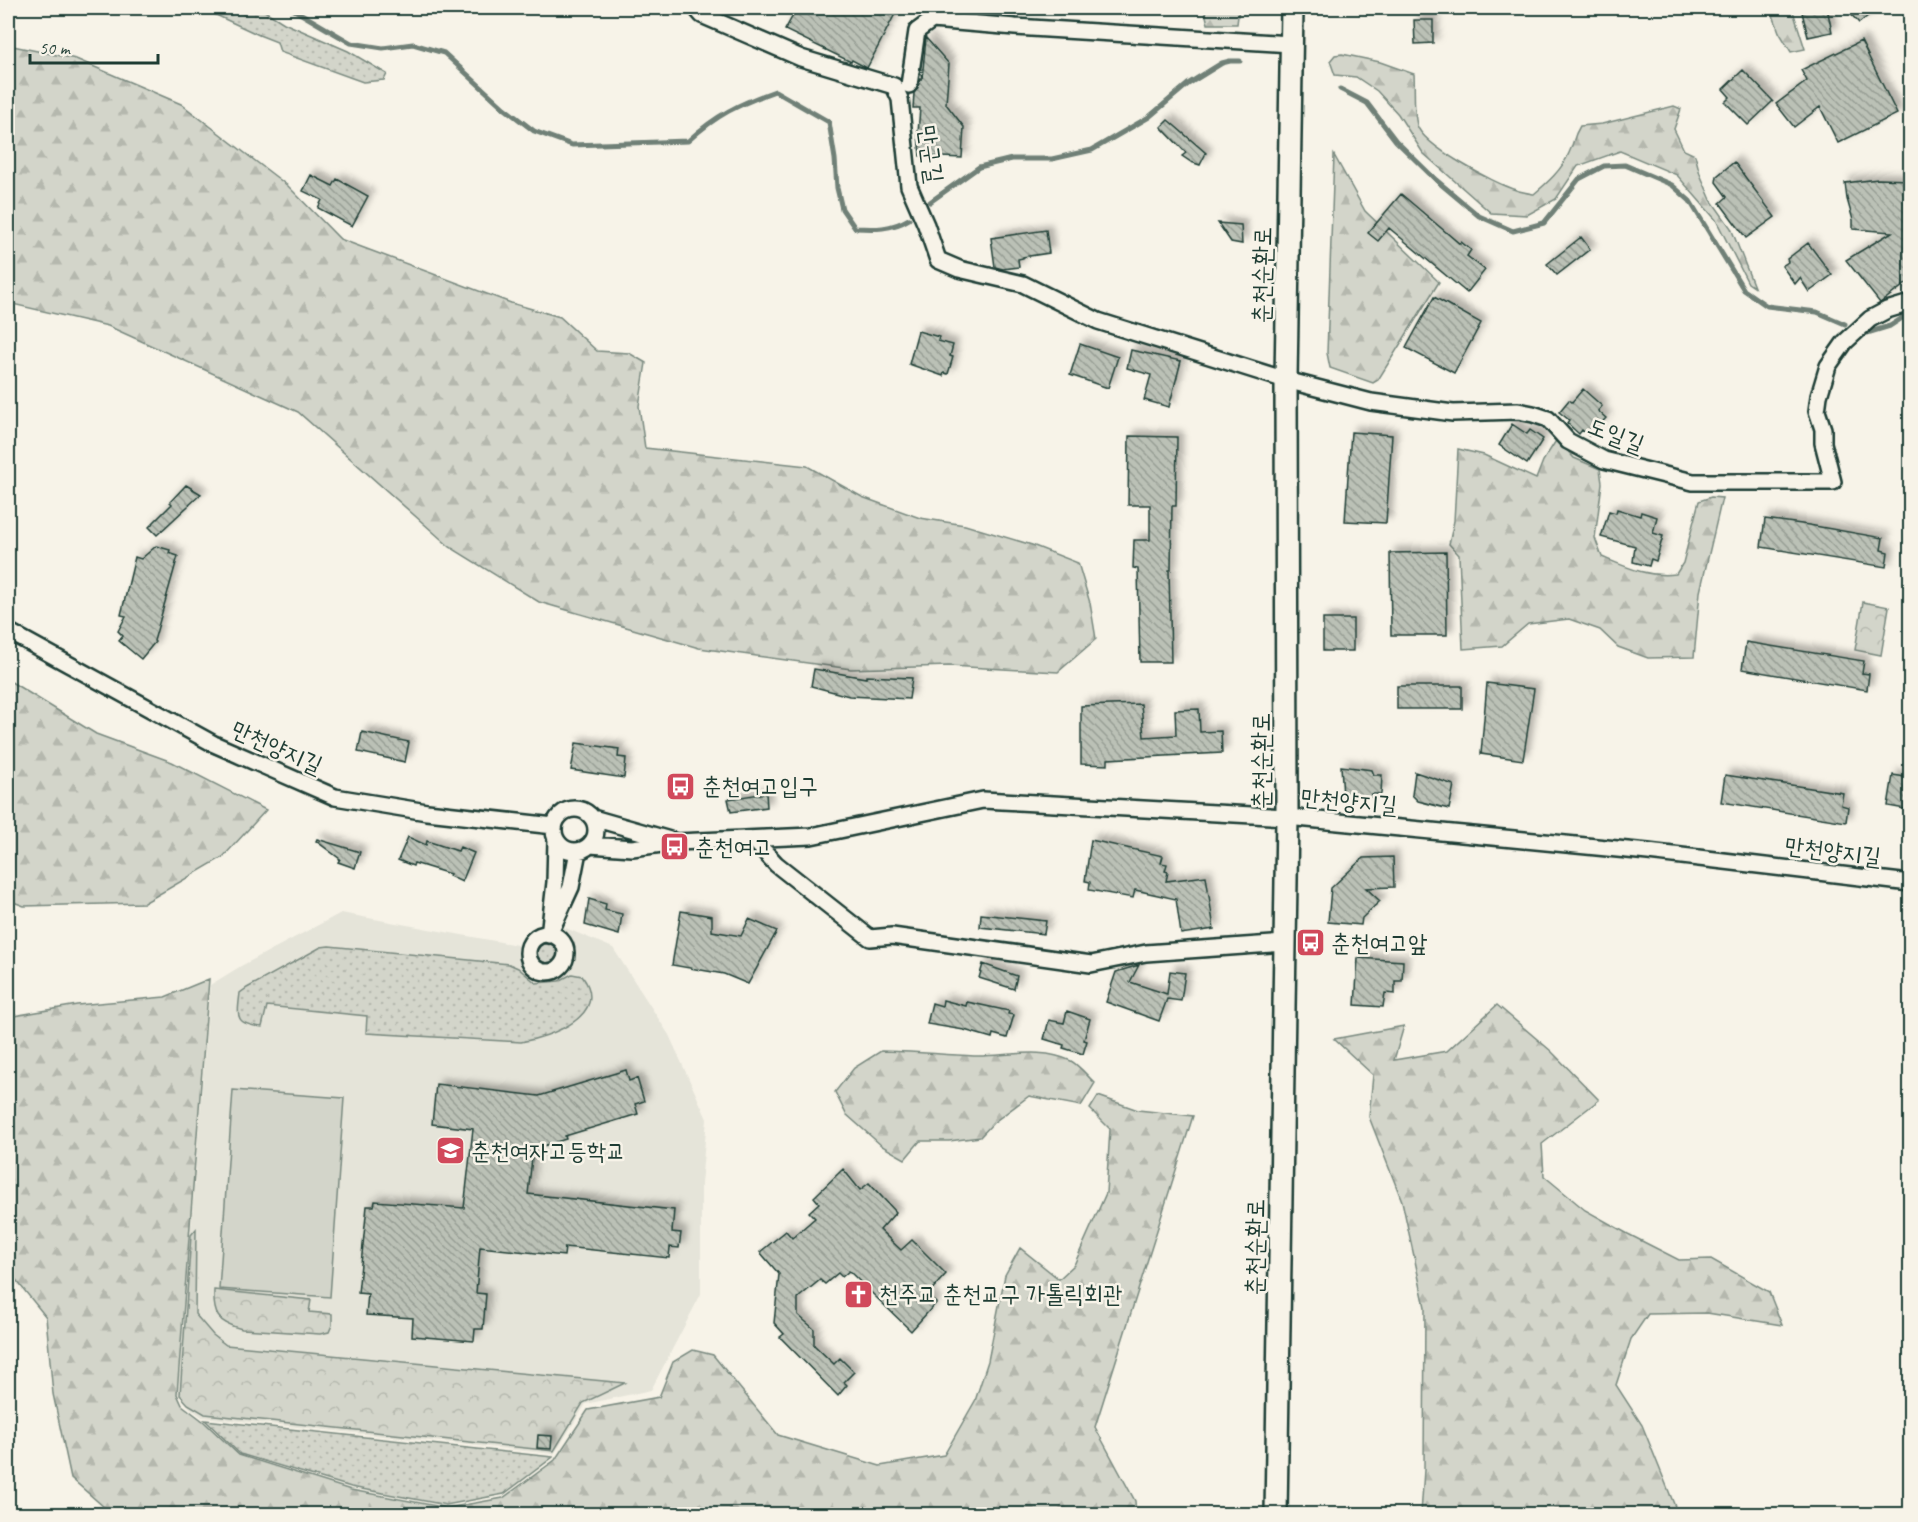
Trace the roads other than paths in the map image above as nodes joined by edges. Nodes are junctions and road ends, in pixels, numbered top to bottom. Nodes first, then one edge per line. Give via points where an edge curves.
1 (696, 8) edge
2 (1292, 8) edge
3 (932, 14) edge
4 (1291, 44) junction
5 (909, 85) dead end
6 (1911, 303) edge
7 (1139, 334) joint
8 (1286, 380) junction
9 (8, 631) edge
10 (1287, 817) junction
11 (593, 818) junction
12 (555, 833) junction
13 (753, 839) junction
14 (677, 842) junction
15 (584, 848) junction
16 (1911, 882) edge
17 (1285, 943) junction
18 (1276, 1515) edge

1 - 7 street, 만군길 via 702,15 801,58 894,86 900,99 909,186 938,260 1023,284 1098,321
2 - 4 street, 춘천순환로
3 - 4 street via 1015,27
3 - 5 street via 917,31
4 - 8 street, 춘천순환로
6 - 8 street, 도일길 via 1869,319 1828,366 1817,411 1833,482 1693,482 1604,460 1568,441 1548,419 1533,414 1453,413 1371,402
7 - 8 street, 도일길
8 - 10 street, 춘천순환로
9 - 12 street, 만천양지길 via 214,744 335,797
10 - 13 street, 만천양지길 via 983,800 811,836
10 - 16 street, 만천양지길
10 - 17 street, 춘천순환로
11 - 12 street via 574,808 561,814
11 - 14 street
11 - 15 street via 596,832
12 - 15 street via 565,849
12 - 15 street via 549,934
13 - 14 street, 만천양지길
13 - 17 street via 776,864 870,938 892,936 1091,964 1146,953
14 - 15 street via 632,848
17 - 18 street, 춘천순환로

